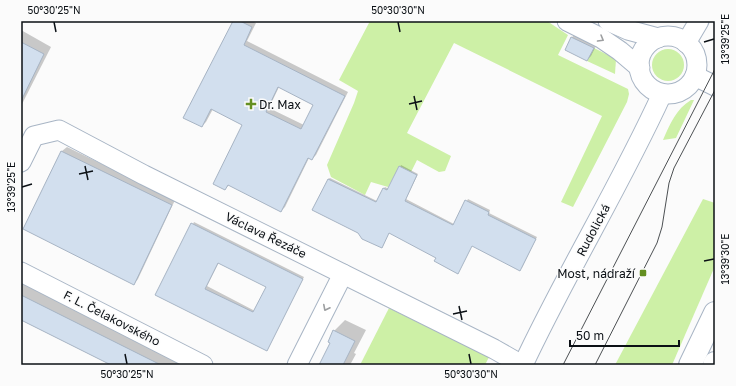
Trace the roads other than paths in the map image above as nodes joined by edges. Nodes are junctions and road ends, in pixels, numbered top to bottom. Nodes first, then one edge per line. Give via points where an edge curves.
1 (567, 21) edge
2 (608, 21) edge
3 (699, 21) edge
4 (658, 38) junction
5 (686, 43) junction
6 (640, 68) junction
7 (695, 76) junction
8 (715, 86) edge
9 (662, 94) junction
10 (21, 162) edge
11 (343, 274) junction
12 (28, 275) edge
13 (715, 313) edge
14 (203, 365) edge
15 (297, 365) edge
16 (522, 365) edge
17 (690, 365) edge

1 -> 6 street via 600,38
2 - 4 street via 628,30
3 - 5 street
4 - 5 street via 668,36
4 - 6 street via 644,51 640,59
5 - 7 street via 696,58
6 - 9 street via 647,85
7 - 8 street
7 - 9 street via 685,89
9 - 16 street, Rudolická via 641,140
10 - 11 street, Václava Řezáče via 34,136 59,130
11 -> 15 street
11 - 16 street, Václava Řezáče
12 - 14 street, F. L. Čelakovského
13 - 17 highway

